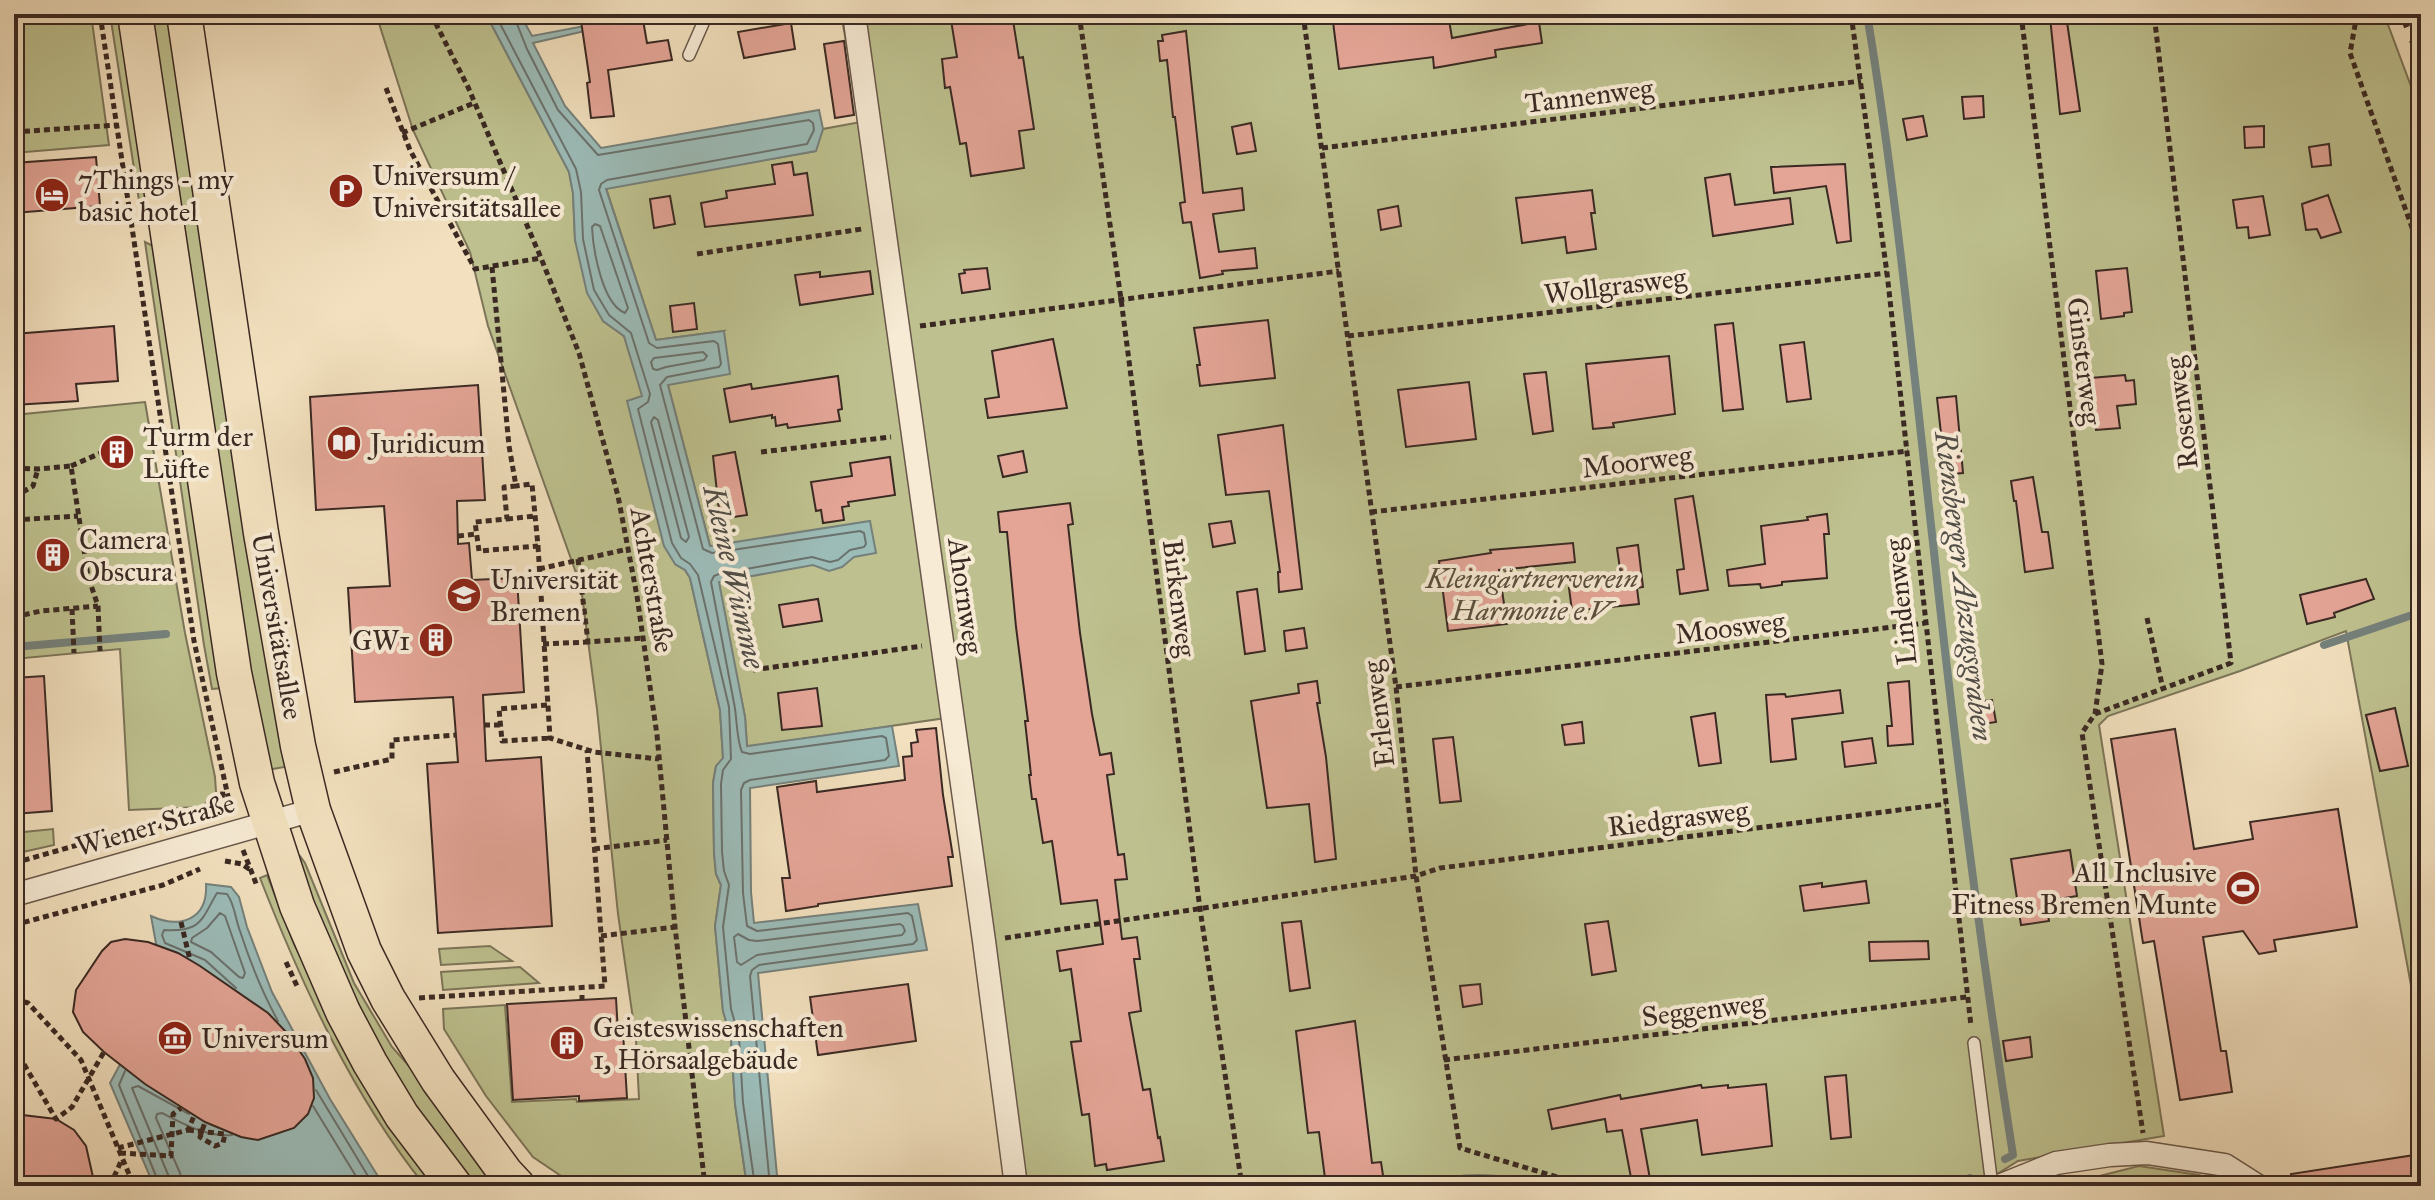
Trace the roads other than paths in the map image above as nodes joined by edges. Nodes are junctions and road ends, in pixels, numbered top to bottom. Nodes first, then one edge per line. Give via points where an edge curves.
1 (135, 14) edge
2 (184, 14) edge
3 (854, 14) edge
4 (704, 21) road end
5 (689, 55) dead end
6 (310, 794) junction
7 (252, 827) junction
8 (14, 895) edge
9 (1974, 1043) road end
10 (455, 1186) edge
11 (518, 1186) edge
12 (1016, 1186) edge
13 (1992, 1186) edge
14 (1999, 1186) edge
15 (2258, 1186) edge

1 - 7 main road, Universitätsallee via 252,764
2 - 6 main road, Universitätsallee via 261,533
3 - 12 street, Ahornweg
4 - 5 lane
6 - 7 street, Wiener Straße
6 - 11 main road, Universitätsallee via 364,951 388,999 438,1080
7 - 8 street, Wiener Straße
7 - 10 main road, Universitätsallee via 297,906 370,1063
9 - 13 lane
14 - 15 street via 2056,1163 2147,1153 2225,1165

